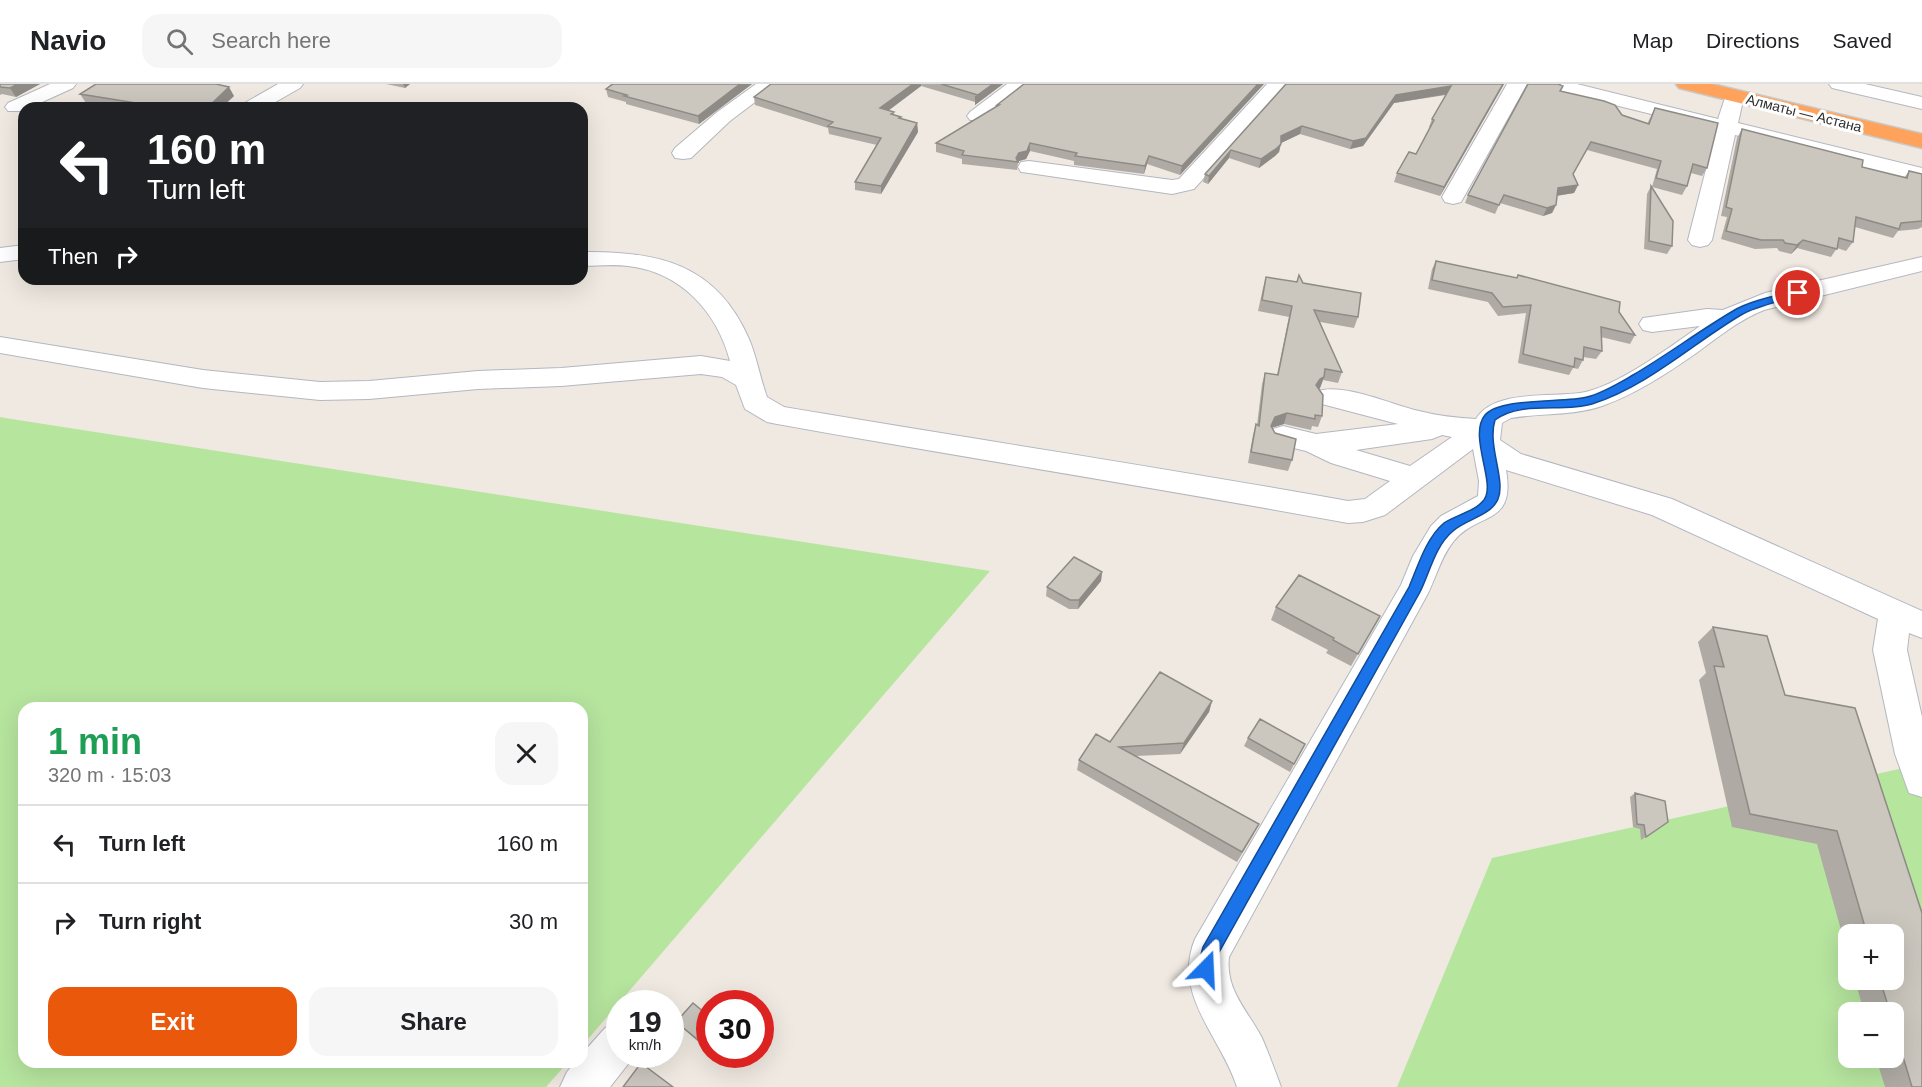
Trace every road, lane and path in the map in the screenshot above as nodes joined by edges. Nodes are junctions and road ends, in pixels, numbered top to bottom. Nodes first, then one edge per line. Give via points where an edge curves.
1 (66, 84) edge
2 (294, 84) edge
3 (770, 84) edge
4 (1020, 84) edge
5 (1278, 84) edge
6 (1517, 84) edge
7 (1553, 84) edge
8 (1686, 84) edge
9 (1839, 84) edge
10 (1724, 90) edge
11 (26, 102) edge
12 (261, 102) edge
13 (1922, 103) edge
14 (18, 106) edge
15 (15, 107) dead end
16 (977, 116) edge
17 (1726, 128) junction
18 (1922, 141) edge
19 (683, 153) dead end
20 (1029, 167) dead end
21 (1922, 175) edge
22 (1453, 197) dead end
23 (1700, 240) dead end
24 (18, 253) edge
25 (0, 255) edge
26 (588, 259) edge
27 (1922, 264) edge
28 (1729, 318) junction
29 (1652, 324) dead end
30 (0, 345) edge
31 (747, 379) junction
32 (1328, 397) dead end
33 (1452, 427) junction
34 (1283, 436) edge
35 (1487, 437) junction
36 (1314, 443) junction
37 (1416, 478) junction
38 (1908, 620) edge
39 (1922, 781) edge
40 (606, 1059) edge
41 (582, 1087) edge
42 (1259, 1087) edge

1 - 11 street
2 - 12 street
3 - 19 street via 723,117
4 - 16 street
5 - 20 street via 1186,184 1172,187
6 - 22 street
7 - 17 street
8 - 10 highway, Алматы — Астана
9 - 13 street
10 - 17 street
10 - 18 highway, Алматы — Астана
14 - 15 street
17 - 21 street
17 - 23 street
24 - 25 street
26 - 31 street via 629,259 659,266 683,276 705,292 722,309 736,337
27 - 28 street via 1778,298
28 - 29 street
28 - 35 street via 1676,355 1589,401 1521,407 1495,414 1490,418
30 - 31 street via 203,379 320,391 701,365 729,369
31 - 37 street via 755,402 777,415 1348,512 1375,507
32 - 33 street
33 - 35 street
33 - 36 street
34 - 36 street
35 - 37 street via 1452,450
35 - 38 street via 1511,461 1662,507
35 - 42 street via 1492,497 1485,507 1448,527 1431,550 1405,607 1209,954 1206,969 1211,992 1246,1052
36 - 37 street via 1341,456
38 - 39 street via 1890,650
40 - 41 street

